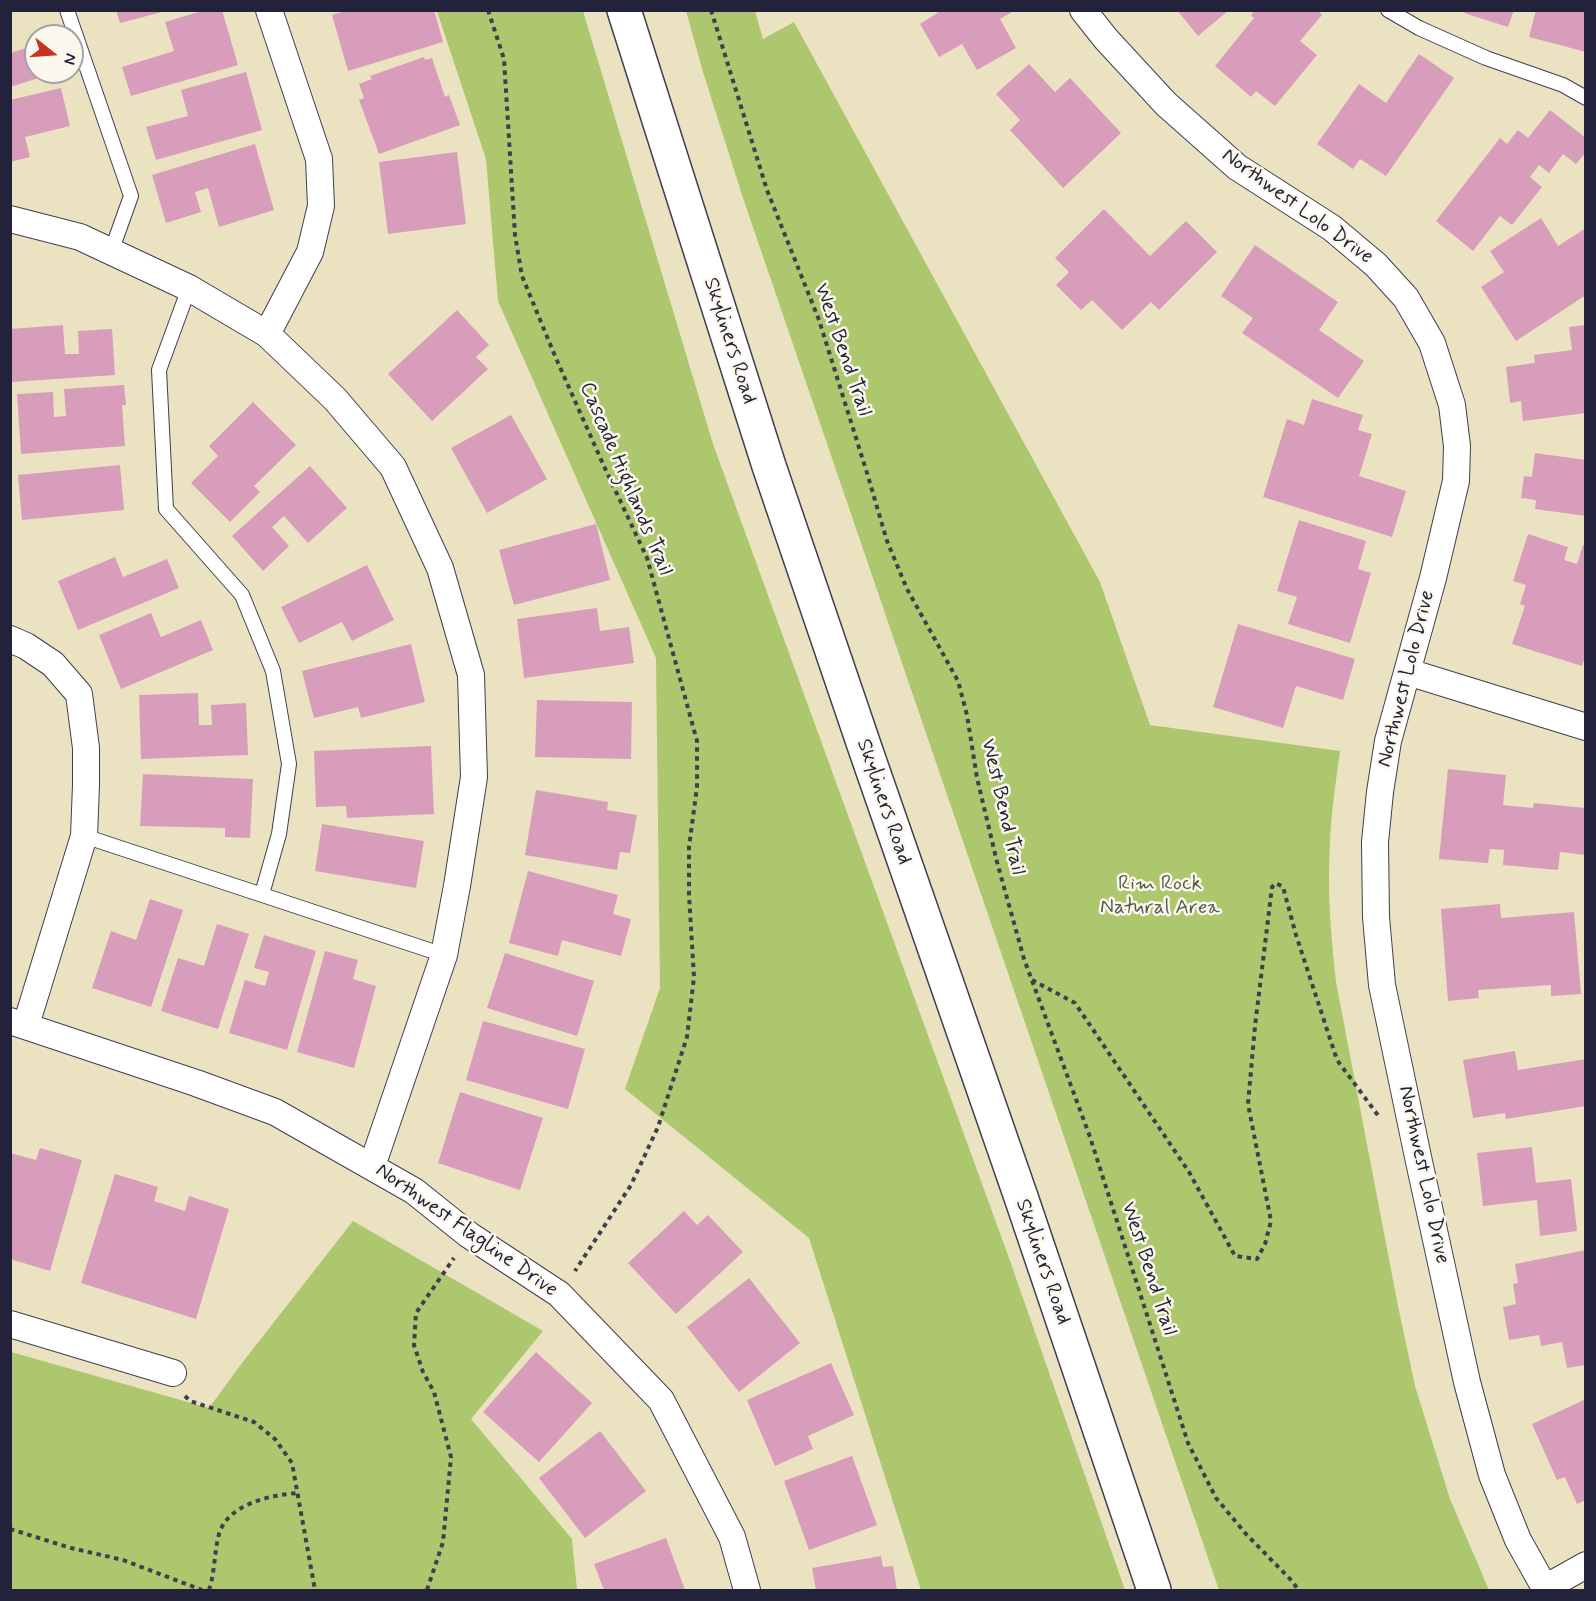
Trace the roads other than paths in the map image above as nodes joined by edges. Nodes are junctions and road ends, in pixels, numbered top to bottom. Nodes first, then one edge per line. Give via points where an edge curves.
1 (67, 10) edge
2 (269, 10) edge
3 (624, 10) edge
4 (1083, 10) edge
5 (1388, 10) edge
6 (1586, 98) edge
7 (10, 219) edge
8 (111, 252) junction
9 (189, 288) junction
10 (267, 334) junction
11 (10, 639) edge
12 (1408, 672) junction
13 (1586, 727) edge
14 (84, 836) junction
15 (262, 894) junction
16 (444, 955) junction
17 (18, 1023) edge
18 (372, 1166) junction
19 (10, 1324) edge
20 (173, 1373) road end
21 (1586, 1565) edge
22 (1546, 1589) edge
23 (747, 1590) edge
24 (1154, 1590) edge

1 - 8 lane via 131,196
2 - 10 street via 319,159 321,206 310,252
3 - 24 street, Skyliners Road via 773,477
4 - 12 street, Northwest Lolo Drive via 1166,104 1237,167 1332,228 1376,265 1406,298 1432,343 1452,405 1456,481
5 - 6 lane via 1419,28 1563,85
7 - 8 street via 80,237
8 - 9 street
9 - 10 street
9 - 15 lane via 159,370 166,509 242,595 273,671 289,764 279,834
10 - 16 street via 336,399 393,467 440,568 468,664 474,777
11 - 14 street via 53,664 78,694 86,748
12 - 13 street
12 - 22 street, Northwest Lolo Drive via 1388,741 1375,842 1382,985 1467,1382 1492,1475 1518,1540
14 - 15 lane
14 - 17 street
15 - 16 lane
16 - 18 street
17 - 18 street, Northwest Flagline Drive via 274,1112
18 - 23 street, Northwest Flagline Drive via 414,1191 469,1235 559,1294 661,1400 732,1537
19 - 20 street
21 - 22 street

